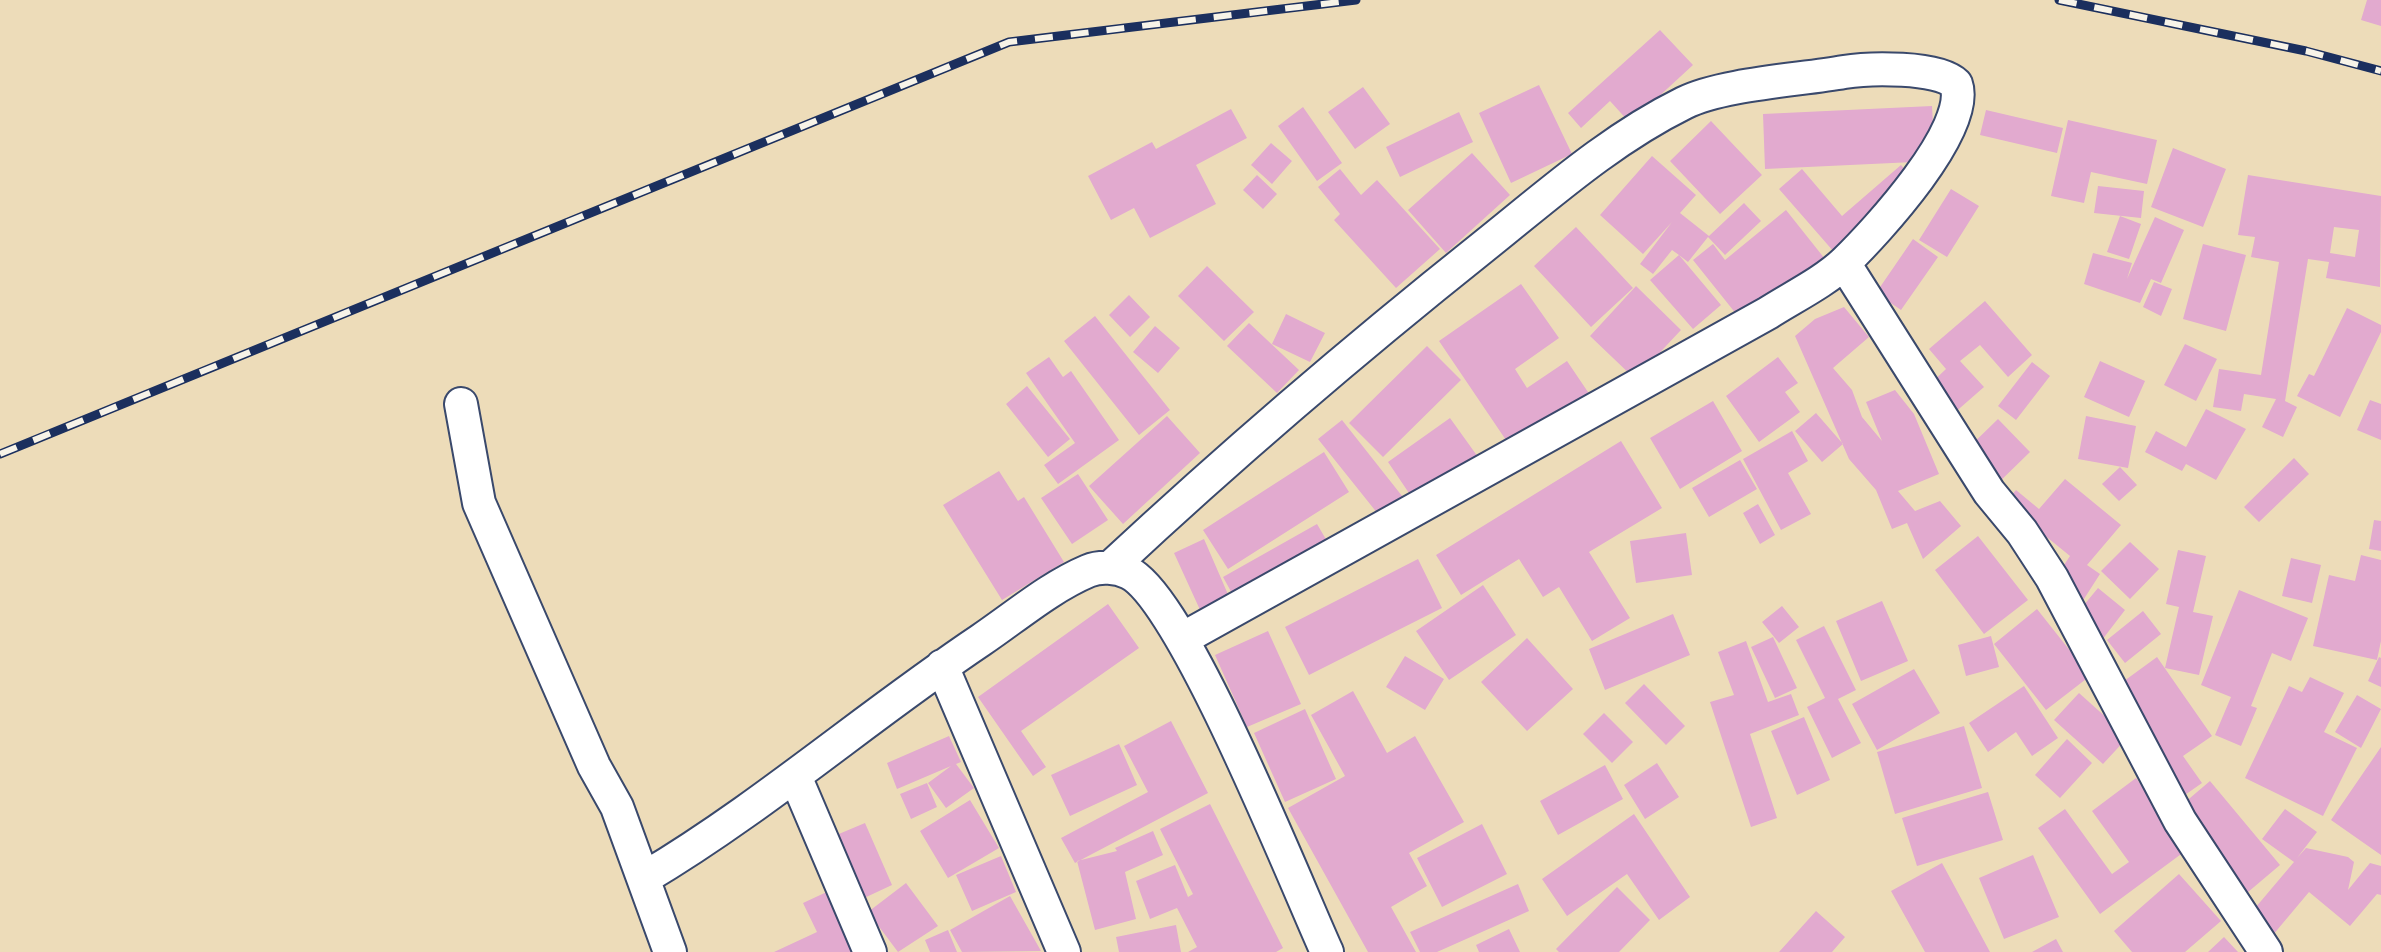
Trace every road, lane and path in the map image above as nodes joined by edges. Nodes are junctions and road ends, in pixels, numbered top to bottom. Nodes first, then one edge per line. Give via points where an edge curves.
1 (1844, 263) junction
2 (461, 404) dead end
3 (1111, 567) junction
4 (1182, 639) junction
5 (942, 666) junction
6 (795, 776) junction
7 (644, 878) junction
8 (670, 952) edge
9 (870, 952) edge
10 (1064, 952) edge
11 (1327, 952) edge
12 (2266, 952) edge

1 - 3 street via 1940,150 1957,96 1952,80 1862,69 1737,90 1687,101 1615,142 1219,468
1 - 4 street via 1755,320
1 - 12 street via 1989,492 2052,578 2180,821
2 - 7 street via 479,503
3 - 4 street via 1137,578
3 - 5 street via 1090,569 1060,586
4 - 11 street
5 - 6 street
5 - 10 street
6 - 7 street
6 - 9 street
7 - 8 street

